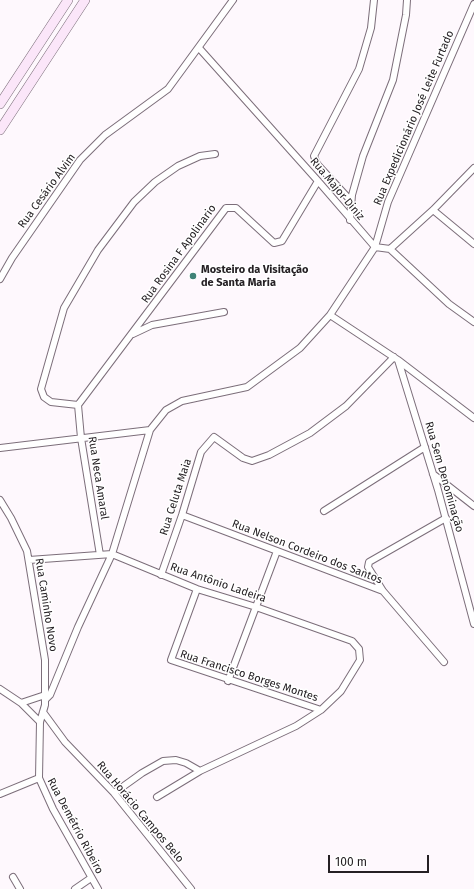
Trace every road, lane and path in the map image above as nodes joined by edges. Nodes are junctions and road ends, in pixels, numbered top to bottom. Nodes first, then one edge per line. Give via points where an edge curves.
1 (68, 0) edge
2 (85, 0) edge
3 (233, 0) edge
4 (374, 0) edge
5 (407, 0) edge
6 (474, 4) edge
7 (199, 48) junction
8 (0, 104) edge
9 (4, 120) edge
10 (0, 130) edge
11 (215, 154) dead end
12 (474, 168) edge
13 (318, 181) junction
14 (351, 201) junction
15 (433, 210) junction
16 (350, 220) junction
17 (474, 244) edge
18 (375, 247) junction
19 (390, 249) junction
20 (0, 279) edge
21 (224, 312) dead end
22 (330, 315) junction
23 (474, 322) edge
24 (132, 335) junction
25 (396, 359) junction
26 (78, 405) junction
27 (474, 418) edge
28 (150, 430) junction
29 (81, 438) junction
30 (0, 448) edge
31 (425, 448) junction
32 (433, 474) junction
33 (0, 500) edge
34 (474, 506) edge
35 (324, 511) dead end
36 (182, 515) junction
37 (446, 518) junction
38 (277, 552) junction
39 (100, 554) junction
40 (112, 554) junction
41 (29, 560) junction
42 (161, 575) junction
43 (197, 589) junction
44 (383, 591) junction
45 (471, 598) edge
46 (256, 607) junction
47 (474, 624) edge
48 (444, 662) dead end
49 (228, 681) junction
50 (0, 689) edge
51 (45, 698) junction
52 (21, 703) junction
53 (322, 710) junction
54 (44, 712) junction
55 (40, 722) junction
56 (200, 771) junction
57 (39, 778) junction
58 (114, 793) junction
59 (0, 794) edge
60 (157, 797) dead end
61 (13, 877) dead end
62 (91, 878) junction
63 (20, 889) edge
64 (75, 889) edge
65 (98, 889) edge
66 (191, 889) edge

1 - 8 main road
2 - 9 main road
3 - 7 street, Rua Cesário Alvim
4 - 14 street via 371,28 359,69 314,156 317,164
5 - 14 street via 393,80 363,156
6 - 18 street, Rua Expedicionário José Leite Furtado via 388,202
7 - 13 street, Rua Major Diniz
7 - 20 street, Rua Cesário Alvim via 168,89 105,135 80,160
9 - 10 main road
11 - 26 street via 200,156 178,166 155,182 134,202 98,250 64,308 41,389 44,397 51,402
12 - 15 street
13 - 16 street, Rua Major Diniz
13 - 24 street, Rua Rosina F Apolinario via 282,242 274,243 236,208 226,208
14 - 16 street
15 - 17 street
15 - 19 street
16 - 18 street, Rua Major Diniz
18 - 19 street
18 - 22 street, Rua Expedicionário José Leite Furtado
19 - 23 street via 449,304
21 - 24 street via 152,325
22 - 25 street
22 - 28 street, Rua Expedicionário José Leite Furtado via 300,348 247,387 182,401 166,410
24 - 26 street, Rua Rosina F Apolinario
25 - 27 street
25 - 31 street, Rua Sem Denominação
25 - 36 street, Rua Celuta Maia via 346,406 310,433 269,455 252,461 243,458 214,437 201,452
26 - 29 street, Rua Neca Amaral
28 - 29 street
28 - 40 street, Rua Expedicionário José Leite Furtado
29 - 30 street
29 - 39 street, Rua Neca Amaral
31 - 32 street, Rua Sem Denominação
31 - 35 street
32 - 34 street
32 - 37 street, Rua Sem Denominação
33 - 41 street, Rua Caminho Novo via 27,551
36 - 38 street, Rua Nelson Cordeiro dos Santos
36 - 42 street, Rua Celuta Maia
37 - 44 street via 369,562 368,566
37 - 45 street, Rua Sem Denominação
38 - 44 street, Rua Nelson Cordeiro dos Santos
38 - 46 street
39 - 40 street, Rua Antônio Ladeira
39 - 41 street, Rua Antônio Ladeira
40 - 42 street, Rua Antônio Ladeira
40 - 51 street, Rua Expedicionário José Leite Furtado via 50,695
41 - 51 street, Rua Caminho Novo via 45,660
42 - 43 street, Rua Antônio Ladeira
43 - 46 street, Rua Antônio Ladeira
43 - 49 street, Rua Francisco Borges Montes via 170,660
44 - 48 street, Rua Nelson Cordeiro dos Santos
45 - 47 street, Rua Sem Denominação
46 - 49 street
46 - 53 street, Rua Antônio Ladeira via 352,641 359,649 360,660 341,691
49 - 53 street, Rua Francisco Borges Montes
50 - 52 street
51 - 52 street
51 - 54 street, Rua Caminho Novo
52 - 55 street
53 - 56 street via 296,726
54 - 55 street, Rua Caminho Novo
54 - 58 street, Rua Horácio Campos Belo via 66,742
55 - 57 street, Rua Demétrio Ribeiro
56 - 58 street via 176,760 163,761
56 - 60 street
57 - 59 street
57 - 62 street, Rua Demétrio Ribeiro
58 - 66 street, Rua Horácio Campos Belo
61 - 63 street
62 - 64 street
62 - 65 street, Rua Demétrio Ribeiro

